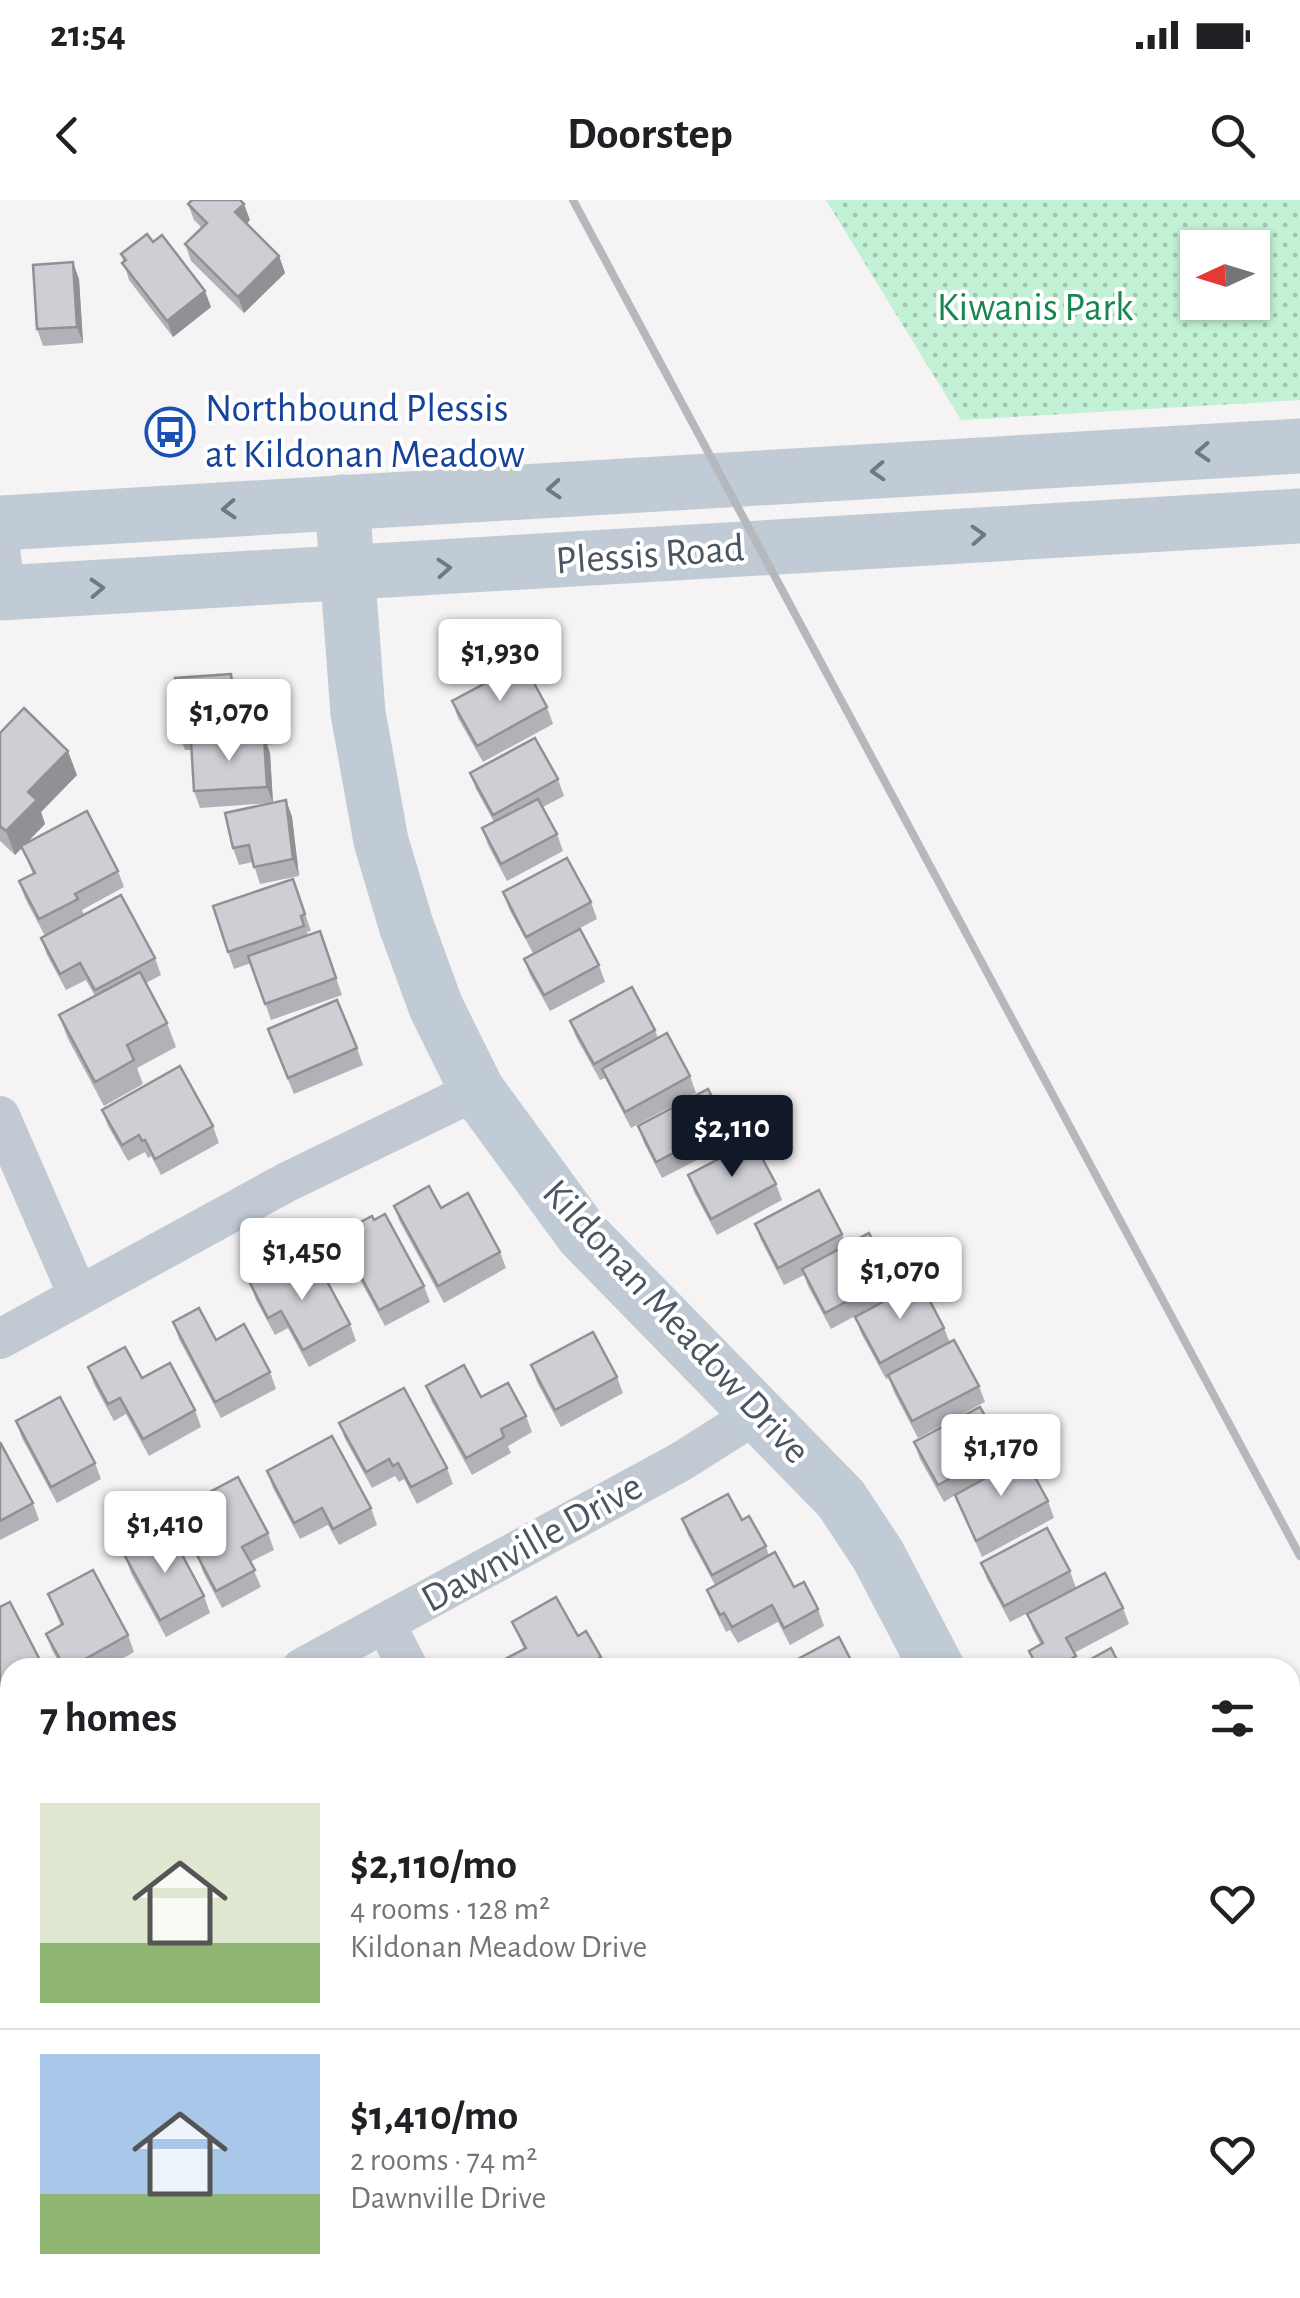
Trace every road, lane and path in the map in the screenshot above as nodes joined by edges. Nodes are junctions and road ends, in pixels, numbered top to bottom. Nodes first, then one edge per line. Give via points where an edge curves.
1 (1300, 446) edge
2 (342, 502) junction
3 (1300, 516) edge
4 (0, 523) edge
5 (347, 574) junction
6 (2, 578) edge
7 (477, 1090) junction
8 (0, 1116) edge
9 (78, 1295) junction
10 (0, 1339) edge
11 (759, 1412) junction
12 (385, 1623) junction
13 (320, 1658) edge
14 (403, 1658) edge
15 (932, 1658) edge

1 -> 2 main road, Plessis Road
2 -> 4 main road, Plessis Road
2 - 5 main road, Kildonan Meadow Drive
5 -> 3 main road, Plessis Road
6 -> 5 main road, Plessis Road
5 - 7 main road, Kildonan Meadow Drive via 358,713 382,841 436,1007
7 - 9 street
7 - 11 main road, Kildonan Meadow Drive via 584,1235
8 - 9 street
9 - 10 street
11 - 12 street, Dawnville Drive
11 - 15 main road, Kildonan Meadow Drive via 841,1499
12 - 13 street, Dawnville Drive
12 - 14 street

